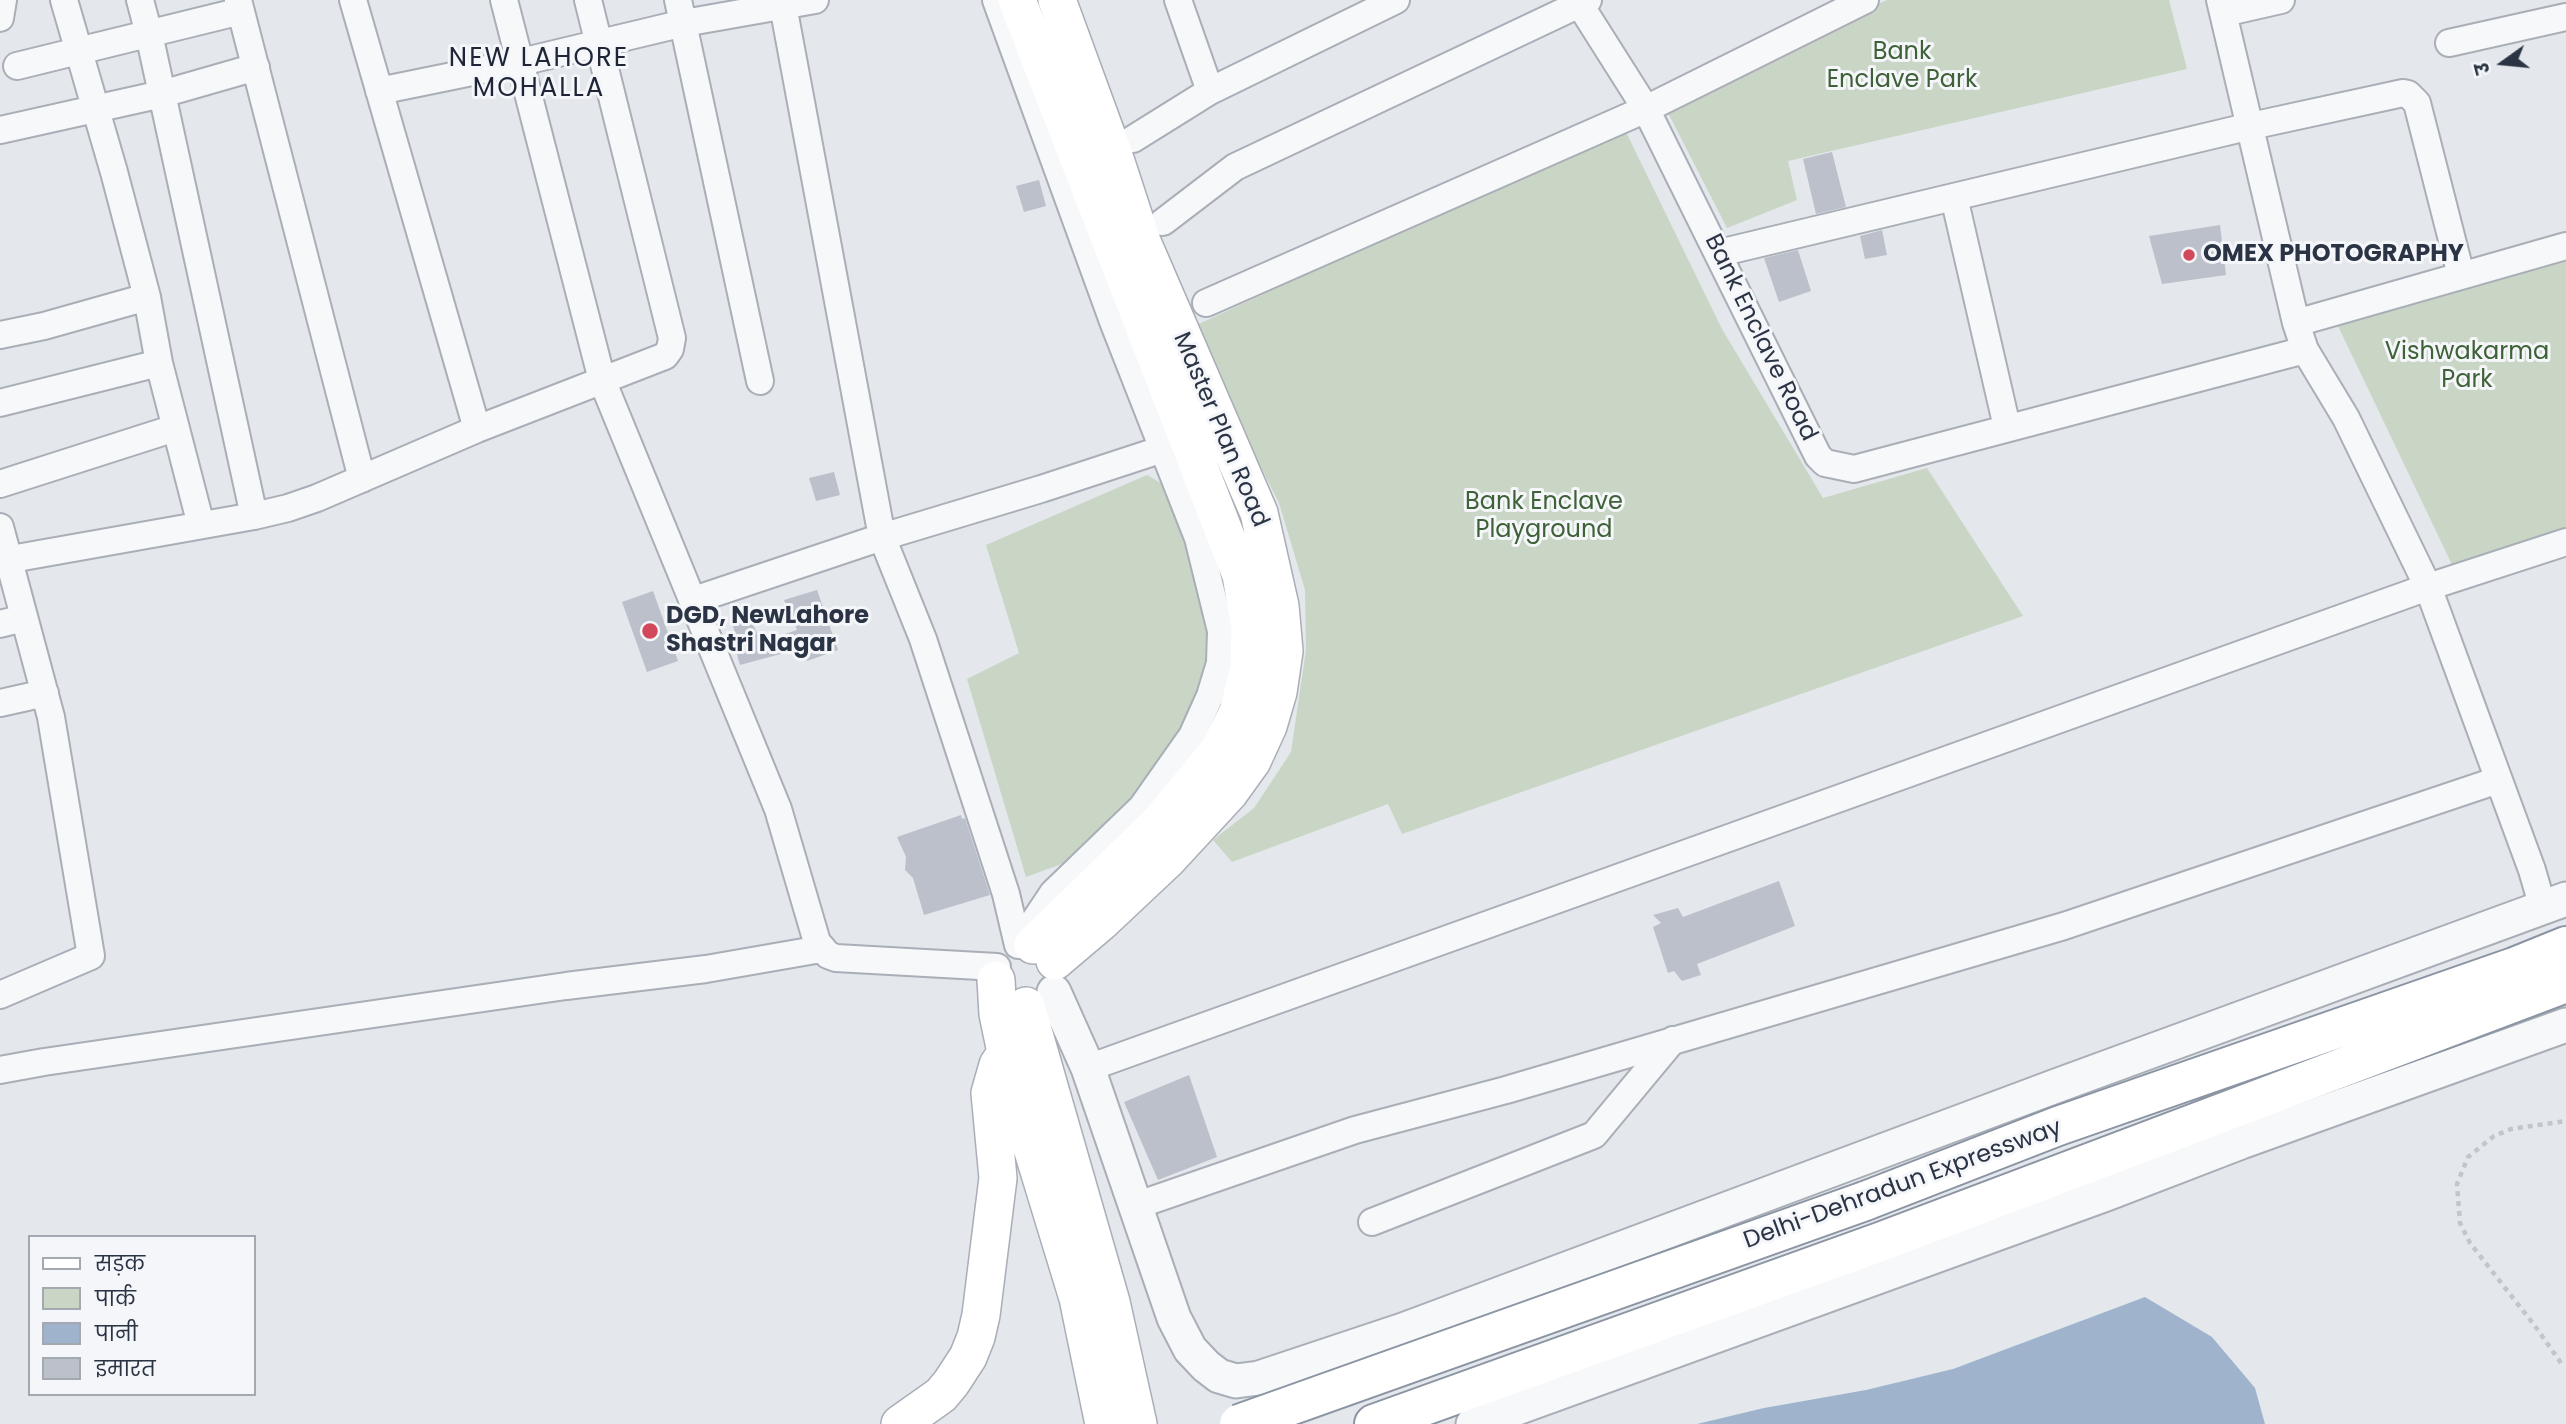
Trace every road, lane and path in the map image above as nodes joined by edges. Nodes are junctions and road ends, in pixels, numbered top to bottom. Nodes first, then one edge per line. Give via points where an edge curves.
1 (3, 0) edge
2 (64, 0) edge
3 (140, 0) edge
4 (353, 0) edge
5 (504, 0) edge
6 (588, 0) edge
7 (816, 0) edge
8 (996, 0) edge
9 (1017, 0) edge
10 (1056, 0) edge
11 (1178, 0) edge
12 (1865, 0) edge
13 (2281, 0) edge
14 (1391, 1) edge
15 (1582, 1) edge
16 (782, 3) edge
17 (240, 6) edge
18 (2222, 7) edge
19 (681, 11) edge
20 (2566, 17) edge
21 (0, 18) edge
22 (149, 34) junction
23 (599, 43) junction
24 (2449, 43) dead end
25 (78, 51) junction
26 (521, 62) junction
27 (17, 66) dead end
28 (256, 67) junction
29 (379, 91) junction
30 (1210, 91) junction
31 (162, 94) junction
32 (1646, 109) junction
33 (96, 110) junction
34 (2251, 126) junction
35 (0, 130) edge
36 (1133, 139) dead end
37 (1954, 197) junction
38 (1163, 222) dead end
39 (2566, 246) edge
40 (1719, 253) junction
41 (2461, 275) junction
42 (147, 297) junction
43 (1206, 303) dead end
44 (2296, 323) junction
45 (0, 335) edge
46 (2305, 350) junction
47 (159, 363) junction
48 (1149, 377) junction
49 (602, 380) junction
50 (760, 381) dead end
51 (0, 403) edge
52 (2007, 427) junction
53 (175, 428) junction
54 (477, 429) junction
55 (1163, 449) junction
56 (362, 479) junction
57 (0, 484) edge
58 (254, 516) junction
59 (201, 525) junction
60 (0, 527) edge
61 (882, 537) junction
62 (2566, 542) edge
63 (5, 560) edge
64 (2428, 587) junction
65 (694, 600) junction
66 (12, 621) edge
67 (45, 693) junction
68 (0, 703) edge
69 (2498, 780) junction
70 (2554, 904) edge
71 (2566, 946) edge
72 (821, 948) junction
73 (1026, 971) junction
74 (2566, 983) edge
75 (0, 995) edge
76 (2566, 1025) edge
77 (1673, 1040) junction
78 (1006, 1052) junction
79 (2150, 1052) junction
80 (1088, 1068) junction
81 (0, 1070) edge
82 (2056, 1086) junction
83 (2108, 1088) junction
84 (2159, 1091) junction
85 (2566, 1121) edge
86 (2070, 1122) junction
87 (2191, 1143) junction
88 (2096, 1180) junction
89 (1135, 1206) junction
90 (1373, 1222) dead end
91 (2561, 1363) dead end
92 (1247, 1379) junction
93 (900, 1424) edge
94 (1104, 1424) edge
95 (1138, 1424) edge
96 (1239, 1424) edge
97 (1246, 1424) edge
98 (1282, 1424) edge
99 (1374, 1424) edge
100 (1473, 1424) edge

1 - 21 street
2 - 25 street
3 - 22 street
4 - 29 street
5 - 26 street
6 - 23 street
7 - 16 street
8 - 48 street
9 - 48 main road
10 - 73 main road, Master Plan Road via 1142,242 1259,513 1280,606 1284,651 1268,726 1252,761 1229,793 1101,922
11 - 30 street
12 - 32 street
13 - 18 street
14 - 30 street
15 - 32 street, Bank Enclave Road
15 - 38 street via 1235,167
16 - 19 street
16 - 61 street
17 - 22 street
17 - 28 street
18 - 34 street
19 - 23 street
19 - 50 street
20 - 24 street
22 - 25 street
22 - 31 street
23 - 26 street
23 - 49 street via 672,338 665,356
25 - 27 street
25 - 33 street
26 - 29 street
26 - 49 street
28 - 31 street
28 - 56 street
29 - 54 street
30 - 36 street
31 - 33 street
31 - 58 street
32 - 40 street, Bank Enclave Road
32 - 43 street
33 - 35 street
33 - 42 street
34 - 37 street
34 - 41 street via 2408,94 2417,103 2423,122
34 - 44 street
37 - 40 street
37 - 52 street
39 - 41 street
40 - 52 street, Bank Enclave Road via 1825,463 1854,469
41 - 44 street
42 - 45 street
42 - 47 street
44 - 46 street
46 - 52 street, Bank Enclave Road
46 - 64 street via 2346,418
47 - 51 street
47 - 53 street
48 - 55 street
48 - 73 main road via 1241,575 1250,628 1248,668 1238,712 1219,750 1160,823
49 - 54 street
49 - 65 street
53 - 57 street
53 - 59 street
54 - 56 street
55 - 61 street
55 - 73 street via 1198,538 1221,631 1220,663 1192,737 1142,807 1054,893
56 - 58 street
58 - 59 street
59 - 63 street
60 - 63 street
61 - 65 street
61 - 73 street via 923,639 1006,894
62 - 64 street
63 - 66 street
64 - 69 street
64 - 80 street
65 - 72 street via 778,808
66 - 67 street
67 - 68 street
67 - 75 street via 91,956
69 - 70 street via 2532,870
69 - 77 street via 2064,926
70 - 79 street
71 - 84 highway, Delhi-Dehradun Expressway
72 - 73 street via 836,958
72 - 81 street via 706,969
73 - 78 main road via 998,1014
73 - 80 street
73 - 95 main road via 1042,1066 1111,1302
74 - 87 highway, Delhi-Dehradun Expressway
76 - 87 street
77 - 89 street via 1354,1130
77 - 90 street via 1594,1135
78 - 93 main road via 990,1093 998,1178 976,1337 946,1389
78 - 94 main road via 1078,1298
79 - 82 street
79 - 83 street
80 - 89 street
82 - 83 street
82 - 92 street via 1403,1331
83 - 84 street
83 - 86 street
84 - 86 highway, Delhi-Dehradun Expressway
85 - 91 path via 2494,1136 2468,1157 2457,1184 2460,1223 2470,1243
86 - 96 highway, Delhi-Dehradun Expressway, bridge via 1865,1201
87 - 88 highway, Delhi-Dehradun Expressway
87 - 88 street
88 - 99 highway, Delhi-Dehradun Expressway via 1880,1242
88 - 100 street
89 - 92 street via 1174,1318 1190,1349 1219,1376
92 - 97 street
92 - 98 street

